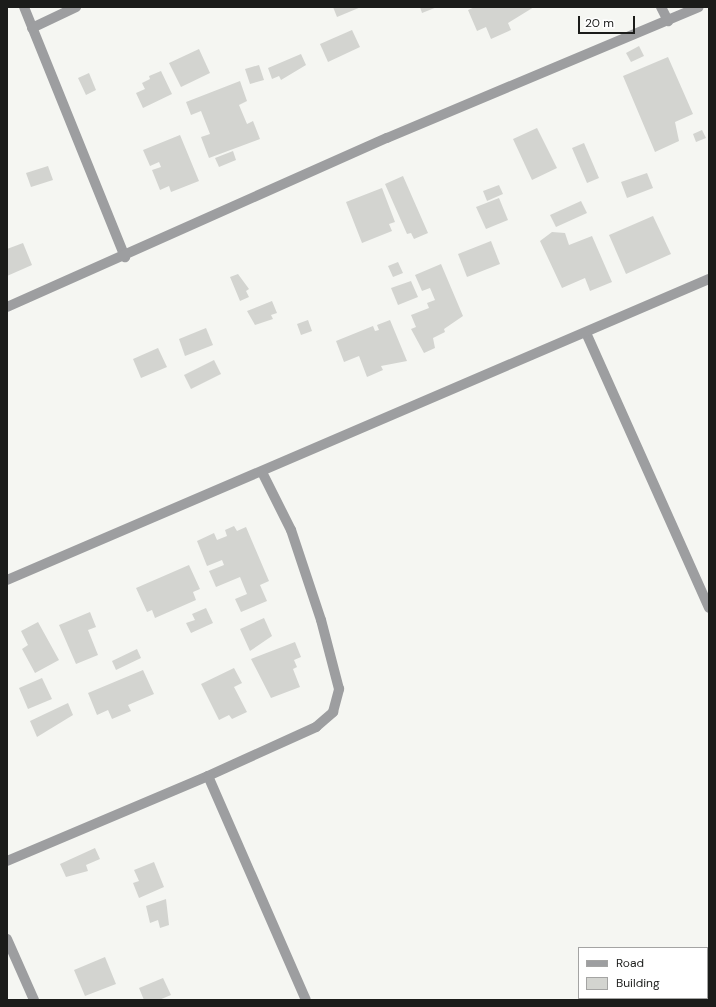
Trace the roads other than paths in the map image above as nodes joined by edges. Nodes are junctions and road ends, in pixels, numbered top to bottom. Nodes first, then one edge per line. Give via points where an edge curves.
1 (24, 7) edge
2 (76, 7) edge
3 (661, 7) edge
4 (699, 7) edge
5 (668, 21) junction
6 (32, 28) junction
7 (125, 257) junction
8 (709, 279) edge
9 (7, 307) edge
10 (587, 334) junction
11 (262, 472) junction
12 (7, 580) edge
13 (709, 608) edge
14 (208, 776) junction
15 (7, 861) edge
16 (7, 939) edge
17 (34, 1000) edge
18 (306, 1000) edge

1 - 6 street
2 - 6 street
3 - 5 street
4 - 5 street
5 - 7 street via 387,138
6 - 7 street
7 - 9 street
8 - 10 street
10 - 11 street
10 - 13 street
11 - 12 street
11 - 14 street via 302,559 338,695 333,712 316,726
14 - 15 street
14 - 18 street
16 - 17 street

